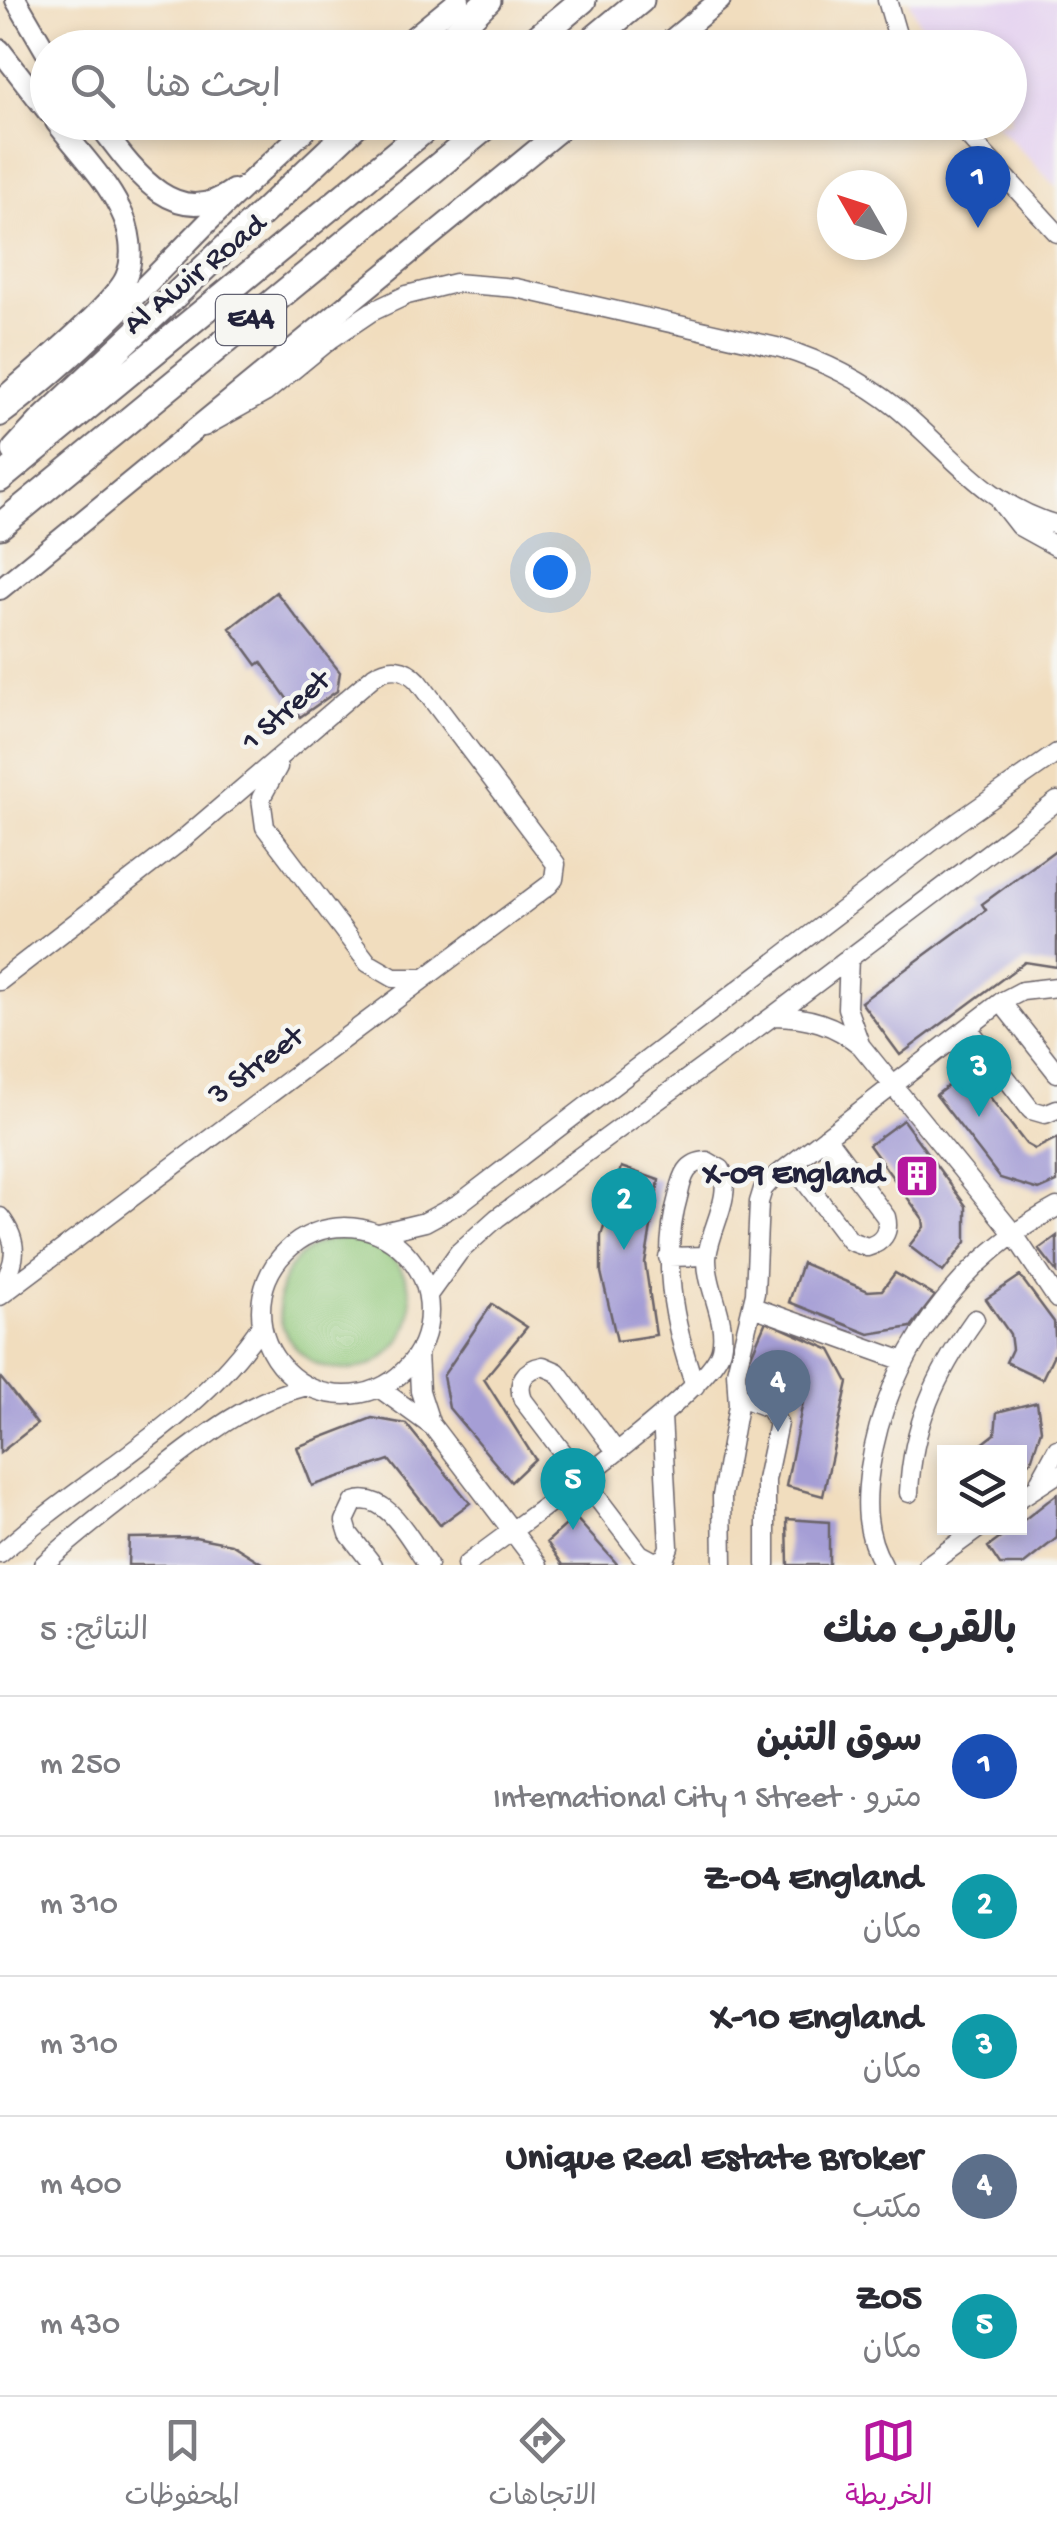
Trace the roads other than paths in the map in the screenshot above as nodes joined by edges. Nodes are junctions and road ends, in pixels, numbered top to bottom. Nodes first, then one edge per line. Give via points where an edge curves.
1 (16, 0) edge
2 (459, 0) edge
3 (488, 0) edge
4 (582, 0) edge
5 (641, 0) edge
6 (720, 0) edge
7 (888, 0) edge
8 (33, 30) edge
9 (422, 30) edge
10 (457, 30) edge
11 (546, 30) edge
12 (605, 30) edge
13 (684, 30) edge
14 (896, 30) edge
15 (0, 50) edge
16 (30, 89) edge
17 (70, 140) edge
18 (111, 140) edge
19 (295, 140) edge
20 (341, 140) edge
21 (412, 140) edge
22 (470, 140) edge
23 (548, 140) edge
24 (971, 140) edge
25 (271, 162) junction
26 (1057, 234) edge
27 (0, 401) edge
28 (0, 416) edge
29 (190, 433) junction
30 (0, 470) edge
31 (0, 479) edge
32 (998, 498) junction
33 (6, 522) edge
34 (1051, 522) edge
35 (1057, 547) edge
36 (0, 589) edge
37 (1057, 753) edge
38 (286, 754) junction
39 (1057, 800) edge
40 (548, 885) joint
41 (849, 957) junction
42 (424, 978) junction
43 (0, 981) edge
44 (1057, 987) edge
45 (1002, 1002) junction
46 (773, 1016) junction
47 (968, 1028) junction
48 (861, 1046) junction
49 (1057, 1073) edge
50 (893, 1086) junction
51 (1057, 1109) edge
52 (826, 1137) junction
53 (792, 1164) junction
54 (1057, 1207) edge
55 (0, 1217) edge
56 (379, 1233) junction
57 (1013, 1233) junction
58 (707, 1256) junction
59 (668, 1257) junction
60 (0, 1292) edge
61 (428, 1294) junction
62 (1057, 1299) edge
63 (753, 1307) junction
64 (975, 1319) dead end
65 (262, 1324) junction
66 (418, 1353) junction
67 (901, 1368) junction
68 (307, 1386) junction
69 (696, 1386) junction
70 (932, 1387) junction
71 (379, 1388) junction
72 (738, 1396) junction
73 (662, 1416) junction
74 (432, 1427) junction
75 (1057, 1449) edge
76 (616, 1451) junction
77 (1057, 1474) edge
78 (581, 1477) junction
79 (1037, 1485) junction
80 (908, 1493) dead end
81 (1027, 1493) edge
82 (512, 1529) junction
83 (969, 1535) edge
84 (0, 1554) edge
85 (43, 1565) edge
86 (373, 1565) edge
87 (428, 1565) edge
88 (466, 1565) edge
89 (538, 1565) edge
90 (723, 1565) edge
91 (766, 1565) edge
92 (883, 1565) edge
93 (928, 1565) edge

1 - 8 main road
2 - 9 main road
3 - 10 highway
4 - 11 highway
5 - 12 highway
6 - 13 main road
7 - 14 street
15 - 16 main road
17 - 27 main road via 122,212 130,238 126,278
18 - 25 main road via 164,195 199,202 222,198
19 - 25 main road
20 - 30 highway via 42,421
21 - 31 highway, Al Awir Road / E44
22 - 33 highway, E44
23 - 29 main road
24 - 26 street
25 - 28 main road via 141,292
29 - 32 street via 256,399 392,301 438,286 496,284 822,362 897,408
29 - 36 main road
32 - 34 street
32 - 35 street via 1019,526
37 - 56 street via 460,1203 424,1222
38 - 40 street, 1 Street via 381,672 405,670 552,857 557,872
38 - 42 street via 261,798 265,827 368,964 394,978
38 - 43 street, 1 Street
39 - 41 street
40 - 42 street, 3 Street
41 - 46 street
41 - 48 street via 847,1008
42 - 60 street, 3 Street
44 - 45 street via 1022,991
45 - 47 street
45 - 49 street
46 - 48 street via 823,1023
46 - 61 street via 498,1218
47 - 50 street
47 - 51 street via 1031,1110
48 - 50 street
50 - 52 street
50 - 57 street
52 - 53 street
52 - 53 street via 886,1217 878,1243 850,1241
53 - 63 street via 761,1196
54 - 57 street
55 - 60 street via 16,1251
56 - 61 street via 415,1262
56 - 65 street via 335,1227 294,1244 267,1280
57 - 62 street
57 - 67 street via 950,1293
58 - 59 street
58 - 59 street via 725,1185 721,1169 707,1161 685,1172
58 - 69 street via 722,1339 718,1360
59 - 69 street via 680,1336
61 - 66 street via 428,1324
63 - 67 street
63 - 72 street via 736,1372
64 - 70 street
65 - 68 street via 274,1356
65 - 84 street via 204,1392
66 - 71 street
66 - 74 street via 420,1391
67 - 70 street
67 - 92 street via 876,1440 867,1497 869,1532
68 - 71 street via 348,1395
68 - 85 street via 226,1421
69 - 73 street
70 - 80 street via 913,1447
71 - 74 street
72 - 90 street via 722,1496
72 - 91 street via 769,1408 778,1423 766,1480
73 - 76 street
73 - 78 street via 669,1546 660,1560 644,1558
74 - 82 street
75 - 79 street
76 - 78 street
76 - 78 street via 558,1372 528,1370 520,1384 523,1400
77 - 79 street
78 - 82 street
79 - 81 street
82 - 88 street
82 - 89 street
83 - 93 street
86 - 87 street via 345,1520 354,1502 368,1498 380,1503

